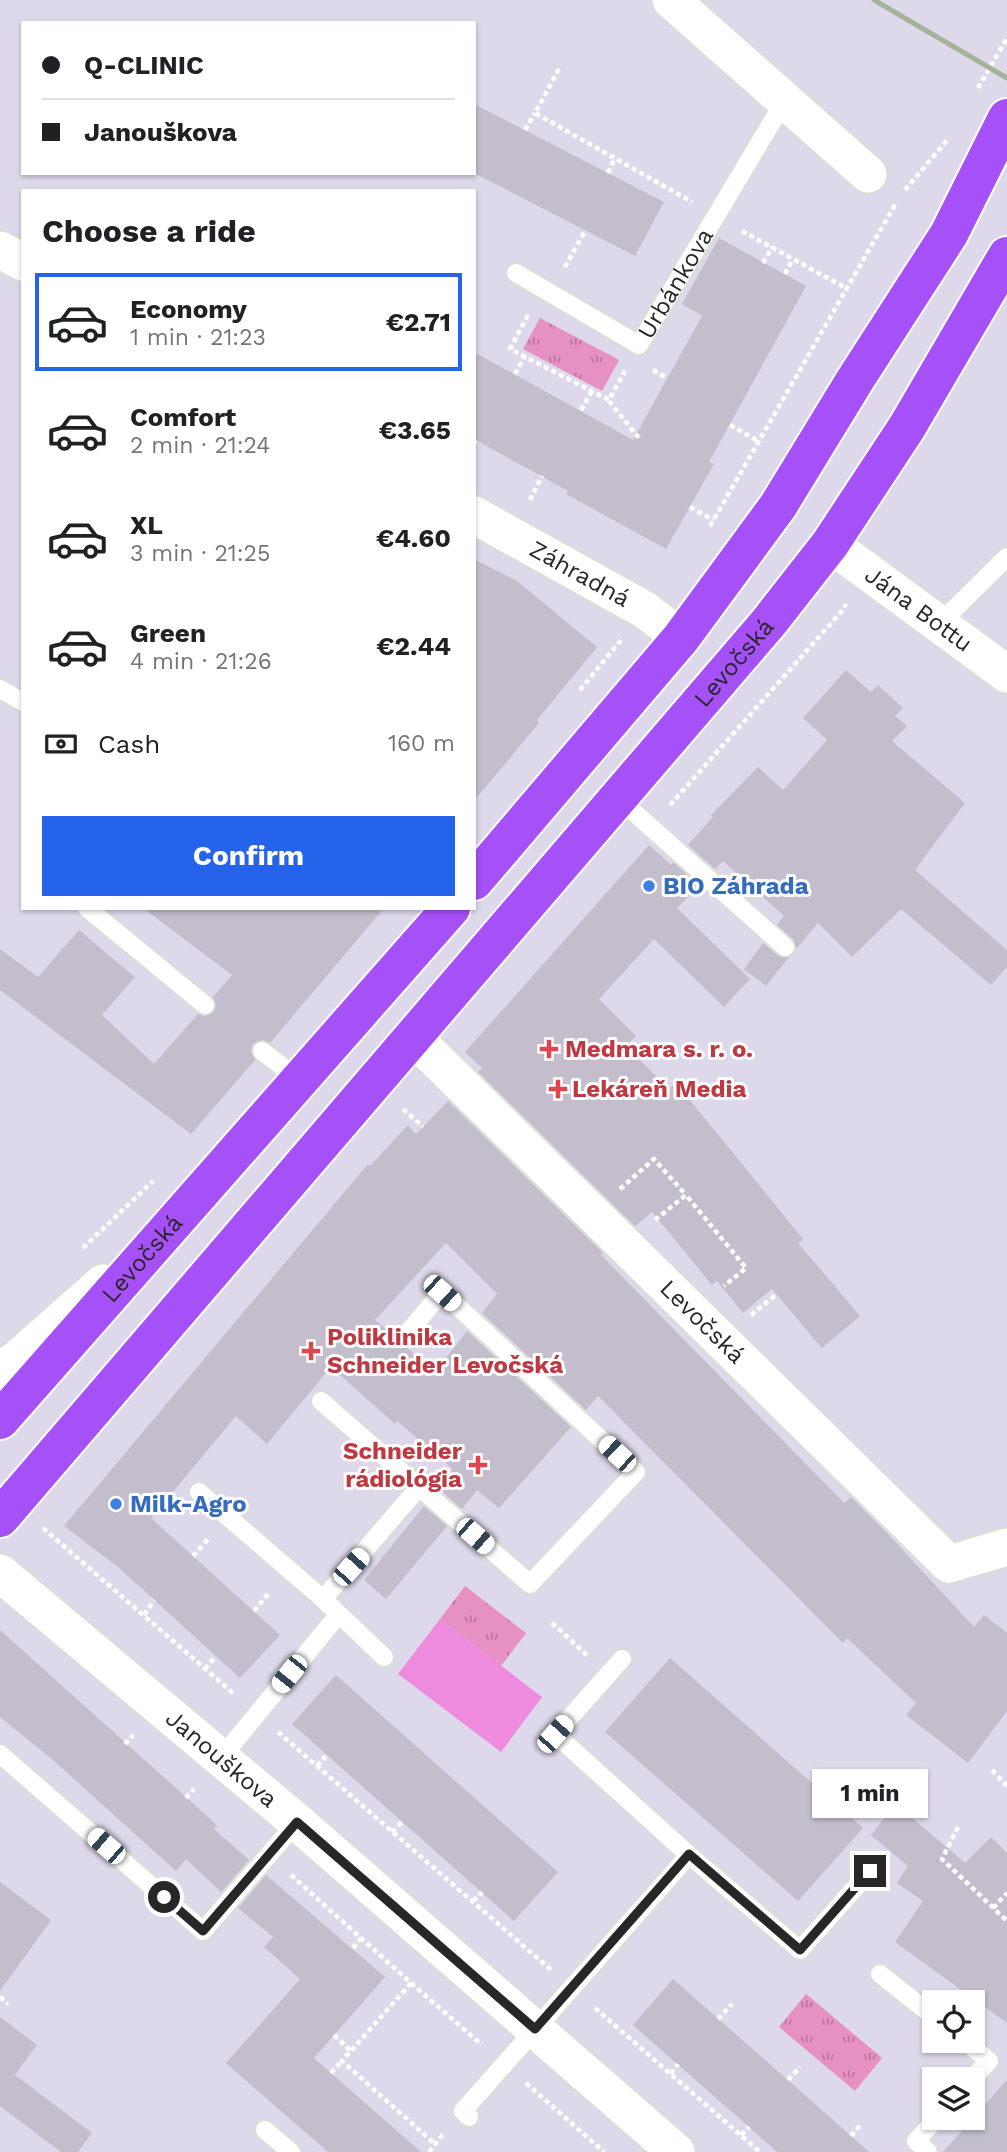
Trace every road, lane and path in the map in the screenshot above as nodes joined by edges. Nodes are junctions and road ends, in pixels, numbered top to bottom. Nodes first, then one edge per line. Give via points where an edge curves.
1 (671, 0) edge
2 (1007, 38) edge
3 (559, 69) dead end
4 (976, 92) dead end
5 (785, 100) junction
6 (535, 113) junction
7 (1007, 118) edge
8 (955, 127) dead end
9 (525, 130) dead end
10 (615, 159) junction
11 (608, 173) dead end
12 (868, 174) dead end
13 (716, 216) junction
14 (585, 230) dead end
15 (772, 247) junction
16 (0, 250) edge
17 (1007, 256) edge
18 (793, 259) junction
19 (21, 261) edge
20 (763, 263) dead end
21 (516, 273) dead end
22 (785, 275) dead end
23 (846, 288) junction
24 (547, 291) junction
25 (639, 345) junction
26 (525, 356) junction
27 (515, 374) dead end
28 (592, 391) junction
29 (609, 400) junction
30 (581, 410) dead end
31 (730, 425) dead end
32 (639, 438) dead end
33 (758, 441) junction
34 (542, 476) dead end
35 (690, 507) dead end
36 (527, 508) dead end
37 (476, 516) edge
38 (713, 520) junction
39 (708, 529) dead end
40 (830, 544) junction
41 (1007, 557) edge
42 (645, 610) junction
43 (939, 624) junction
44 (681, 638) junction
45 (1007, 674) edge
46 (0, 689) edge
47 (579, 690) dead end
48 (21, 701) edge
49 (618, 798) junction
50 (476, 879) edge
51 (89, 910) edge
52 (449, 910) edge
53 (785, 947) dead end
54 (205, 1005) dead end
55 (413, 1037) junction
56 (262, 1051) dead end
57 (300, 1080) junction
58 (401, 1107) dead end
59 (423, 1127) dead end
60 (686, 1195) junction
61 (592, 1213) junction
62 (173, 1223) junction
63 (625, 1246) junction
64 (746, 1268) dead end
65 (410, 1330) dead end
66 (0, 1370) edge
67 (321, 1401) dead end
68 (0, 1420) edge
69 (419, 1487) junction
70 (199, 1492) dead end
71 (0, 1518) edge
72 (43, 1527) dead end
73 (1007, 1547) edge
74 (0, 1573) edge
75 (323, 1599) junction
76 (154, 1600) dead end
77 (144, 1615) junction
78 (338, 1615) junction
79 (552, 1623) dead end
80 (216, 1656) dead end
81 (384, 1657) dead end
82 (622, 1659) dead end
83 (205, 1669) junction
84 (608, 1675) junction
85 (257, 1714) junction
86 (133, 1735) dead end
87 (125, 1744) dead end
88 (0, 1755) edge
89 (327, 1755) dead end
90 (221, 1758) junction
91 (317, 1766) junction
92 (992, 1770) dead end
93 (1007, 1786) edge
94 (194, 1789) dead end
95 (186, 1798) dead end
96 (297, 1822) junction
97 (402, 1822) dead end
98 (958, 1827) dead end
99 (392, 1832) junction
100 (689, 1854) junction
101 (870, 1871) dead end
102 (482, 1892) dead end
103 (1007, 1893) edge
104 (472, 1901) junction
105 (993, 1908) junction
106 (1007, 1921) edge
107 (361, 1938) dead end
108 (353, 1948) dead end
109 (880, 1973) dead end
110 (572, 1988) junction
111 (0, 1997) edge
112 (8, 2004) dead end
113 (732, 2004) dead end
114 (922, 2007) edge
115 (718, 2019) dead end
116 (535, 2029) junction
117 (334, 2035) dead end
118 (351, 2050) dead end
119 (979, 2053) edge
120 (342, 2061) dead end
121 (678, 2064) dead end
122 (800, 2067) dead end
123 (983, 2067) edge
124 (331, 2073) dead end
125 (671, 2074) junction
126 (788, 2080) dead end
127 (469, 2117) dead end
128 (862, 2123) dead end
129 (749, 2127) dead end
130 (265, 2130) dead end
131 (926, 2130) edge
132 (741, 2135) junction
133 (851, 2136) dead end
134 (291, 2152) edge
135 (676, 2152) edge
136 (760, 2152) edge
137 (928, 2152) edge

1 - 5 street
2 - 4 path
3 - 6 path
5 - 12 street
5 - 13 lane, Urbánkova
6 - 9 path
6 - 10 path
7 - 44 main road via 949,234 778,506
8 - 23 path via 900,197
10 - 11 path
10 - 13 path
13 - 15 path
13 - 25 lane, Urbánkova
14 - 24 path
15 - 18 path
15 - 20 path
16 - 19 street
17 - 40 main road, Levočská via 907,427
18 - 22 path
18 - 23 path
21 - 24 lane, Urbánkova
23 - 33 path
24 - 25 lane, Urbánkova
24 - 26 path via 510,349
25 - 29 path
26 - 27 path
26 - 28 path
28 - 29 path
28 - 30 path
29 - 32 path
31 - 33 path
33 - 38 path
34 - 36 path
35 - 38 path
37 - 42 street, Záhradná
38 - 39 path
40 - 43 street, Jána Bottu
40 - 49 main road, Levočská
41 - 43 lane
42 - 44 street, Záhradná
42 - 47 path
43 - 45 street, Jána Bottu
44 - 50 main road
46 - 48 lane
49 - 53 lane
49 - 55 main road, Levočská
51 - 54 lane
52 - 57 main road, Levočská
55 - 61 street, Levočská
55 - 71 main road, Levočská
56 - 57 lane
57 - 62 main road, Levočská
58 - 59 path
60 - 61 path via 654,1159
60 - 63 path
60 - 64 path
61 - 63 street, Levočská
62 - 66 street
62 - 68 main road, Levočská
63 - 73 street, Levočská via 948,1564
65 - 69 lane via 442,1293 636,1472 530,1584
67 - 69 lane
69 - 75 lane
70 - 75 lane
72 - 77 path
74 - 90 street, Janouškova
75 - 78 lane
76 - 77 path
77 - 83 path
78 - 81 lane
78 - 85 lane
79 - 84 path
80 - 83 path
82 - 84 lane
83 - 85 path
84 - 100 lane via 555,1734
85 - 90 lane
85 - 91 path
86 - 87 path
88 - 96 lane via 203,1931
89 - 91 path
90 - 96 street, Janouškova
91 - 99 path
92 - 93 path
94 - 95 path
96 - 116 street, Janouškova
97 - 99 path
98 - 105 path via 942,1859
99 - 104 path
100 - 101 lane via 800,1950
100 - 110 lane
102 - 104 path
103 - 105 path
104 - 110 path
105 - 106 path
107 - 108 path
109 - 114 lane
110 - 116 lane
110 - 125 path
111 - 112 path
113 - 115 path
116 - 127 lane via 463,2112
116 - 135 street, Janouškova
117 - 118 path
119 - 123 lane via 989,2061
120 - 124 path
121 - 125 path
122 - 126 path
125 - 132 path
128 - 133 path
129 - 132 path
130 - 134 lane
131 - 137 lane via 916,2141
132 - 136 path

